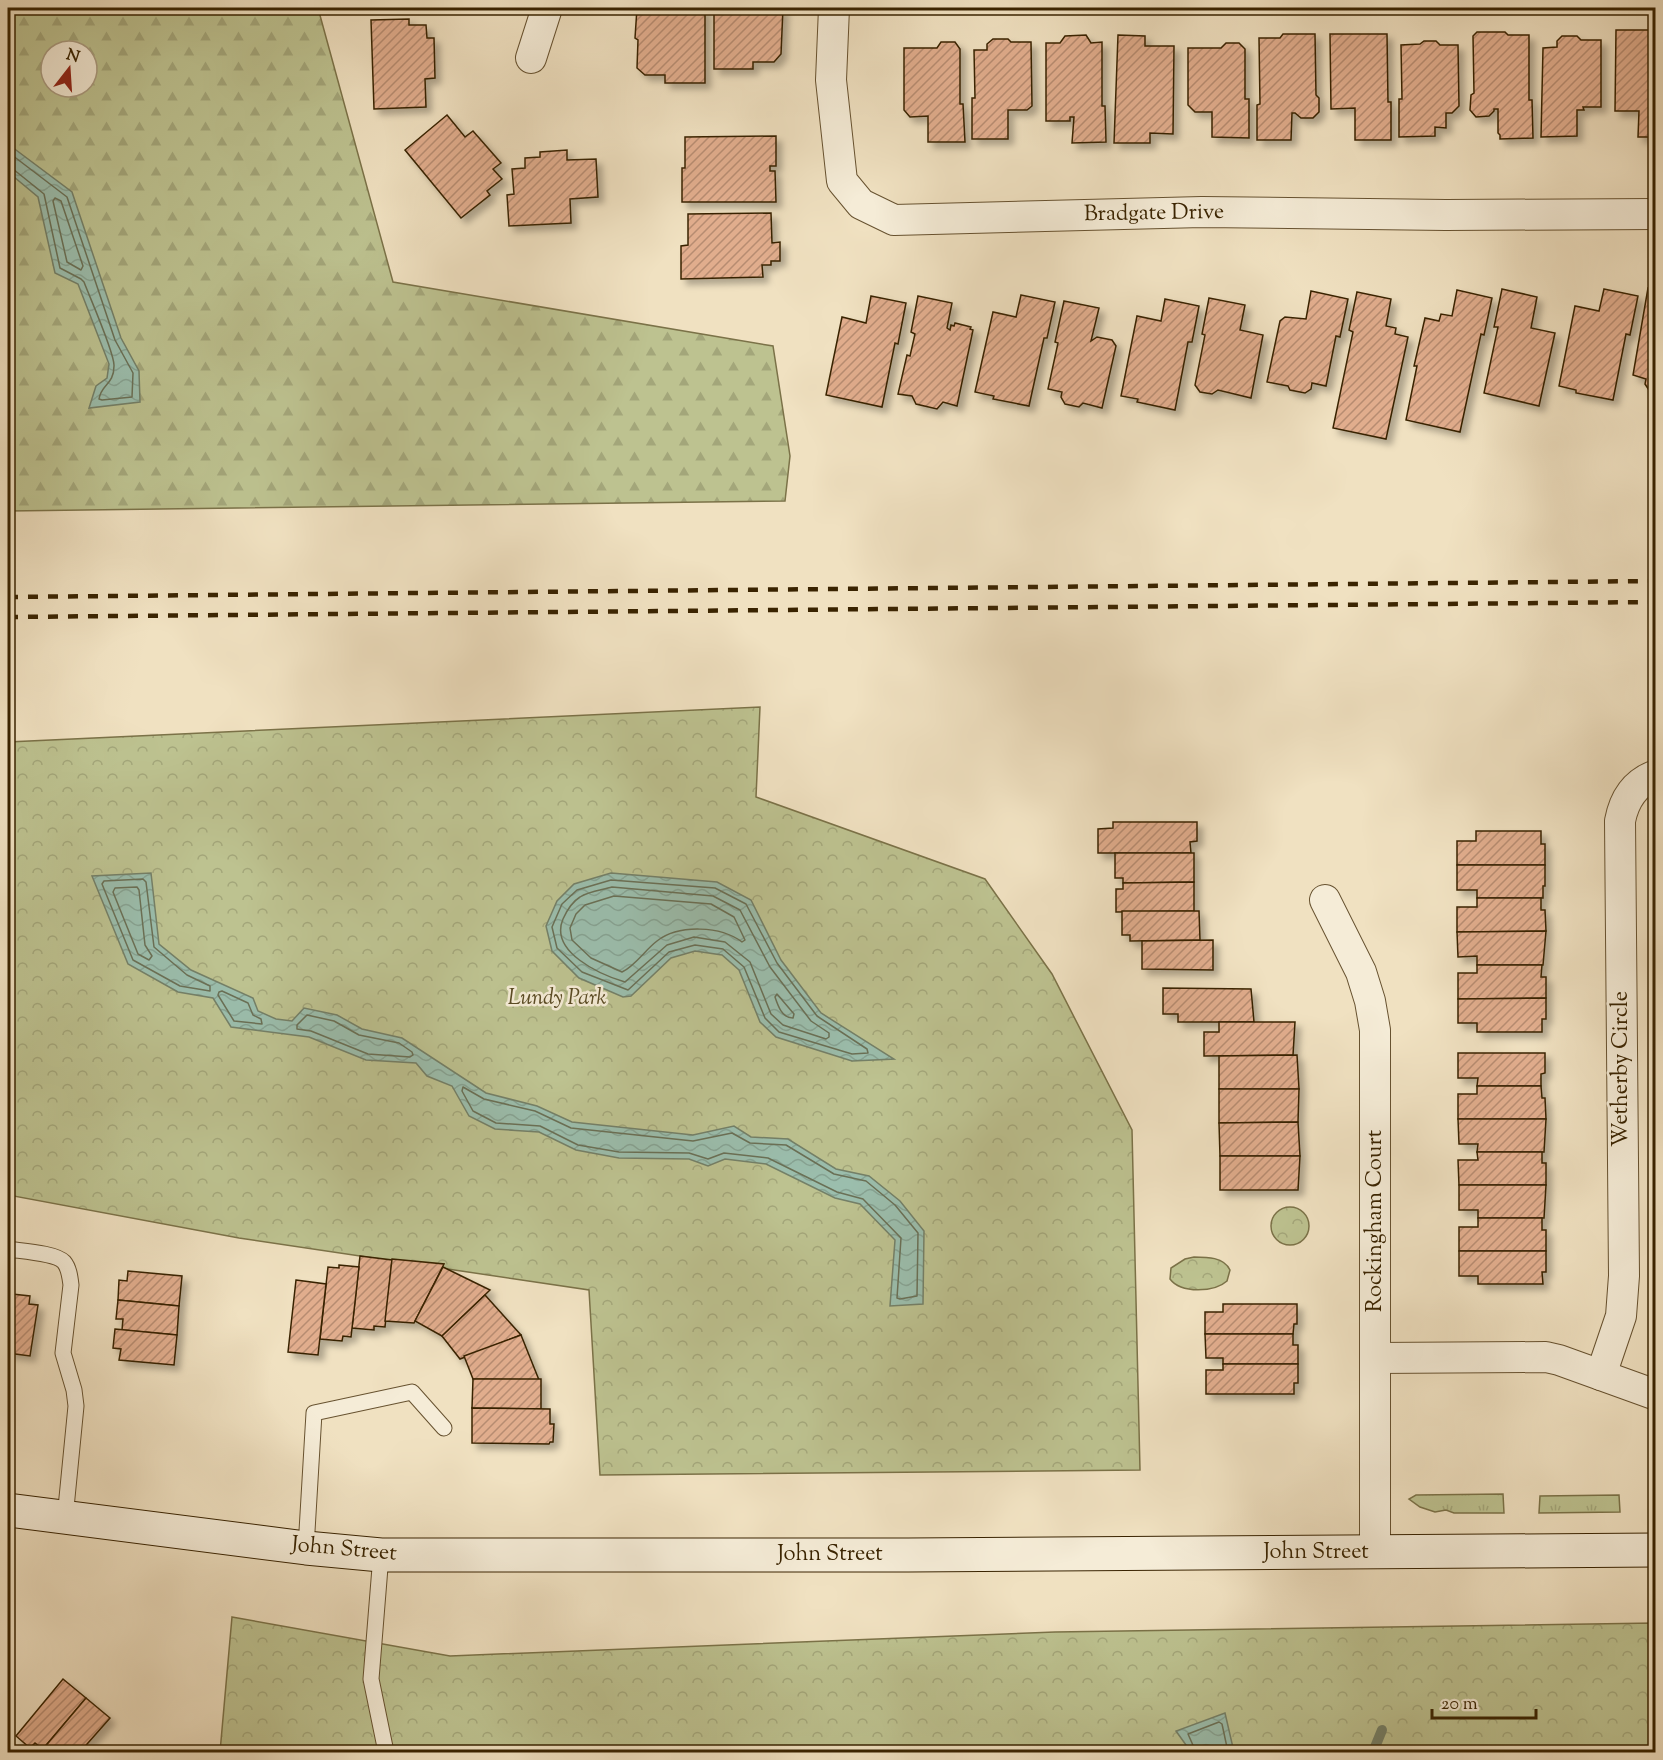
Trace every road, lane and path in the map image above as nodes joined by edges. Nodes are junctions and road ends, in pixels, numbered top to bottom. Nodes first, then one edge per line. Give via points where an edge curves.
1 (547, 8) edge
2 (834, 8) edge
3 (531, 58) dead end
4 (1656, 214) edge
5 (1656, 775) edge
6 (1325, 900) dead end
7 (8, 1249) edge
8 (1377, 1358) junction
9 (1601, 1375) junction
10 (1656, 1395) edge
11 (444, 1428) dead end
12 (8, 1510) edge
13 (65, 1518) junction
14 (306, 1548) junction
15 (1656, 1551) edge
16 (1376, 1552) junction
17 (381, 1555) junction
18 (386, 1752) edge

1 - 3 street
2 - 4 street, Bradgate Drive via 831,80 842,181 861,204 894,220 1202,212
5 - 9 street, Wetherby Circle via 1630,794 1620,821 1624,1276 1621,1316
6 - 8 street, Rockingham Court via 1361,972 1375,1030
7 - 13 lane via 60,1259 68,1267 64,1357 76,1406
8 - 9 street via 1546,1358
8 - 16 street, Rockingham Court
9 - 10 street
11 - 14 lane via 412,1392 314,1413
12 - 13 main road, John Street
13 - 14 main road, John Street
14 - 17 main road, John Street
15 - 16 main road, John Street
16 - 17 main road, John Street
17 - 18 lane via 371,1679

